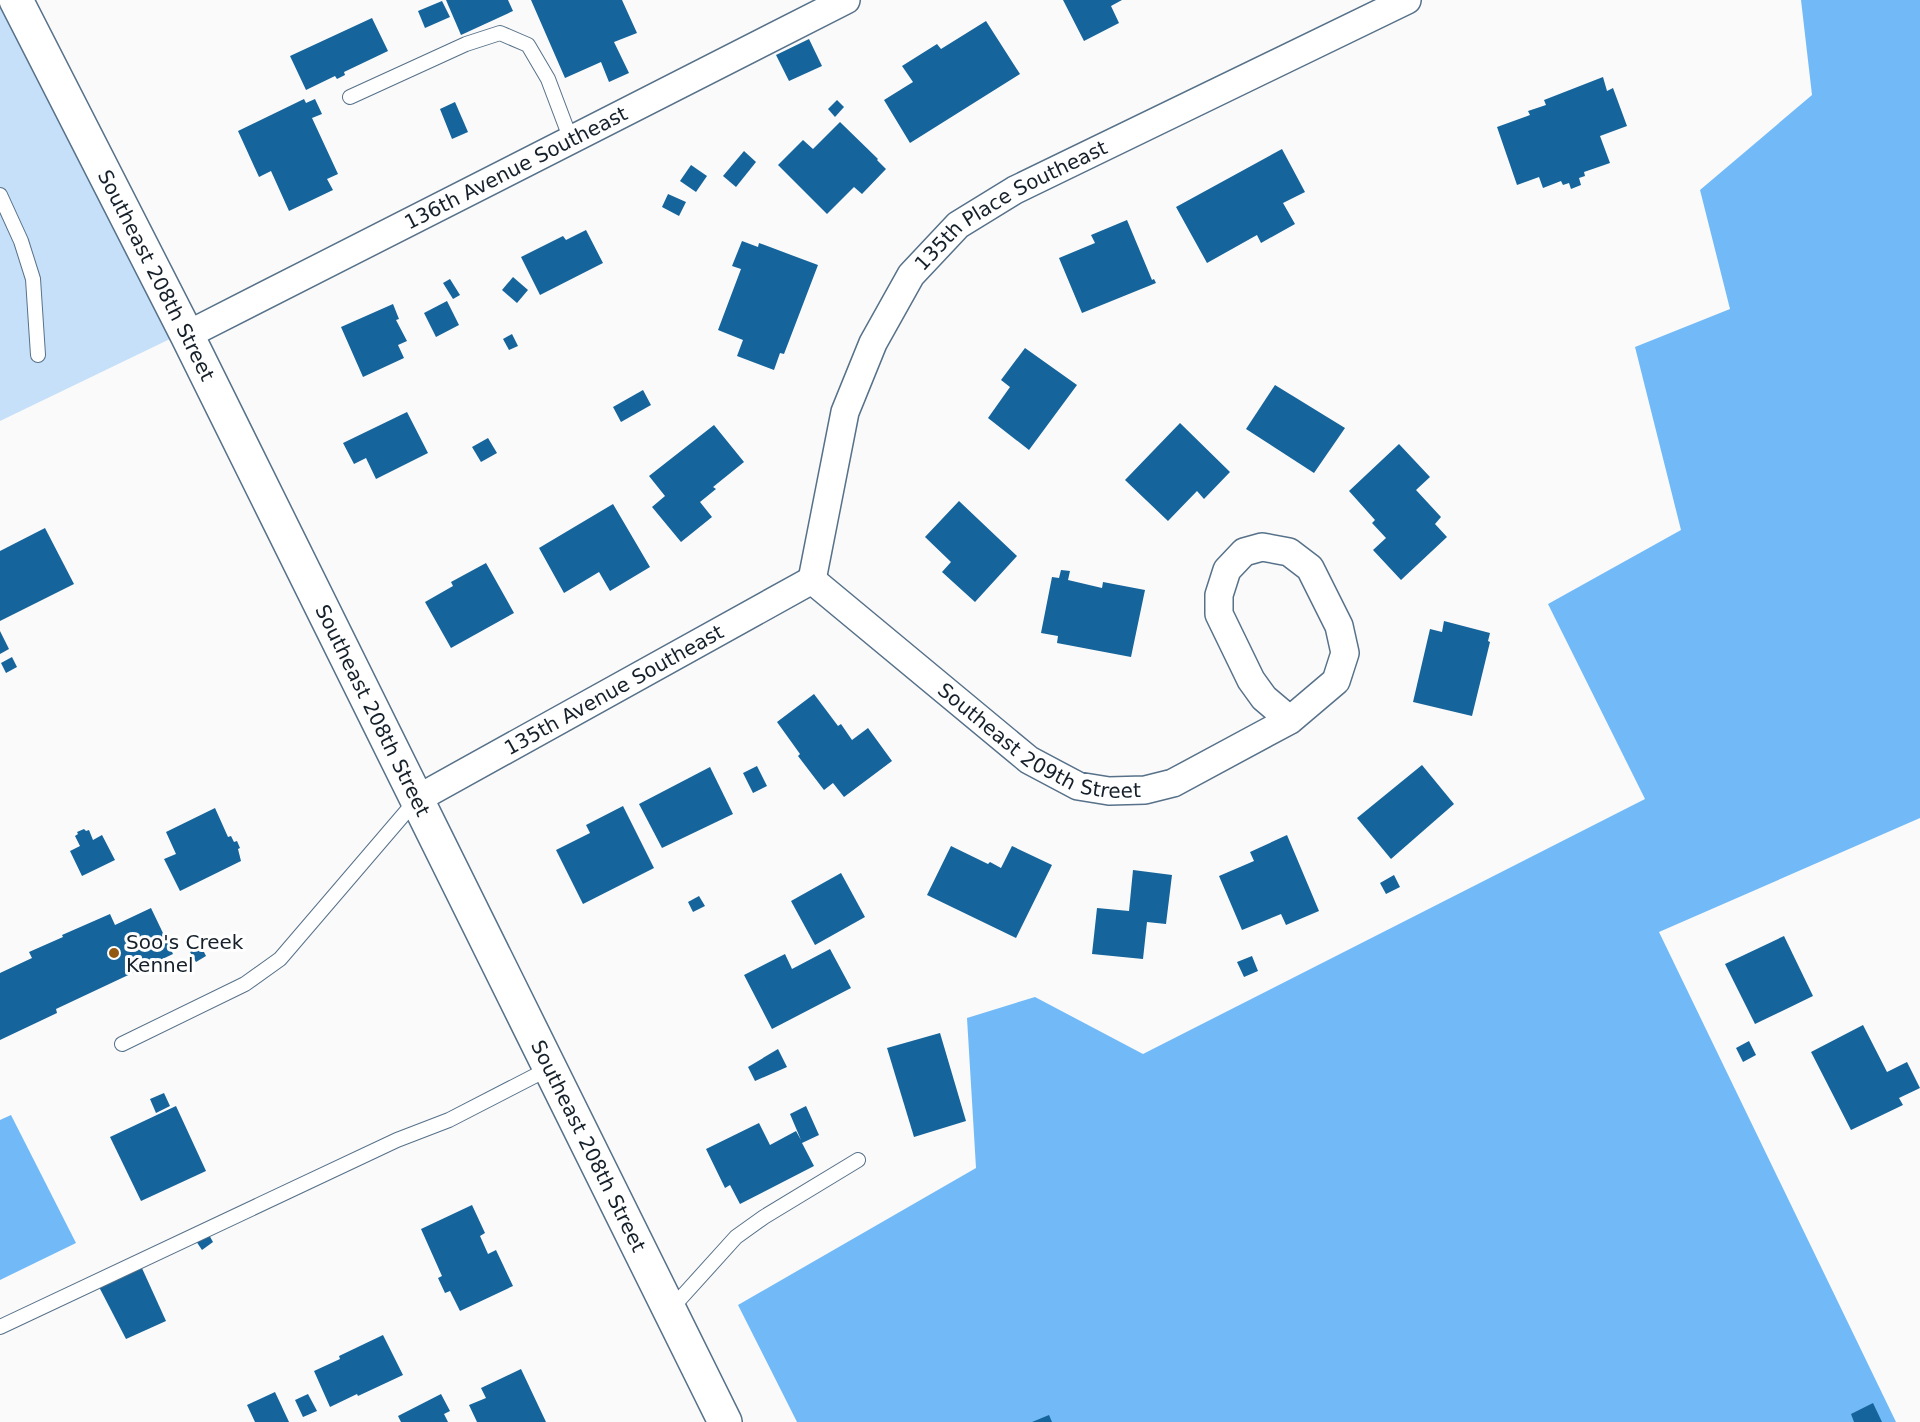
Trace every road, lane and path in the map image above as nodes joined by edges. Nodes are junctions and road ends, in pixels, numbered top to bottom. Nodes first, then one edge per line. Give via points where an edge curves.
1 (5, 0) edge
2 (16, 0) edge
3 (846, 0) edge
4 (1407, 0) edge
5 (0, 3) edge
6 (350, 97) dead end
7 (571, 140) junction
8 (0, 195) edge
9 (187, 335) junction
10 (38, 355) dead end
11 (812, 580) junction
12 (1290, 720) junction
13 (417, 799) junction
14 (122, 1044) dead end
15 (550, 1068) junction
16 (858, 1160) dead end
17 (670, 1310) junction
18 (0, 1327) edge
19 (725, 1422) edge

1 - 5 lane
2 - 9 street, Southeast 208th Street
3 - 7 street, 136th Avenue Southeast
4 - 11 street, 135th Place Southeast via 1015,190 958,225 911,274 873,343 845,412
6 - 7 lane via 466,44 500,33 528,45 548,78
7 - 9 street, 136th Avenue Southeast
8 - 10 lane via 33,279
9 - 13 street, Southeast 208th Street
11 - 12 street, Southeast 209th Street via 1029,760 1078,786 1109,791 1145,790 1173,783
11 - 13 street, 135th Avenue Southeast
12 - 12 street via 1336,681 1345,653 1339,626 1310,568 1289,552 1263,547 1244,552 1227,570 1219,595 1219,614 1251,680 1264,698
13 - 14 lane via 280,959 245,984
13 - 15 street, Southeast 208th Street
15 - 17 street, Southeast 208th Street
15 - 18 lane via 449,1120 397,1140
16 - 17 lane via 736,1237
17 - 19 street, Southeast 208th Street

